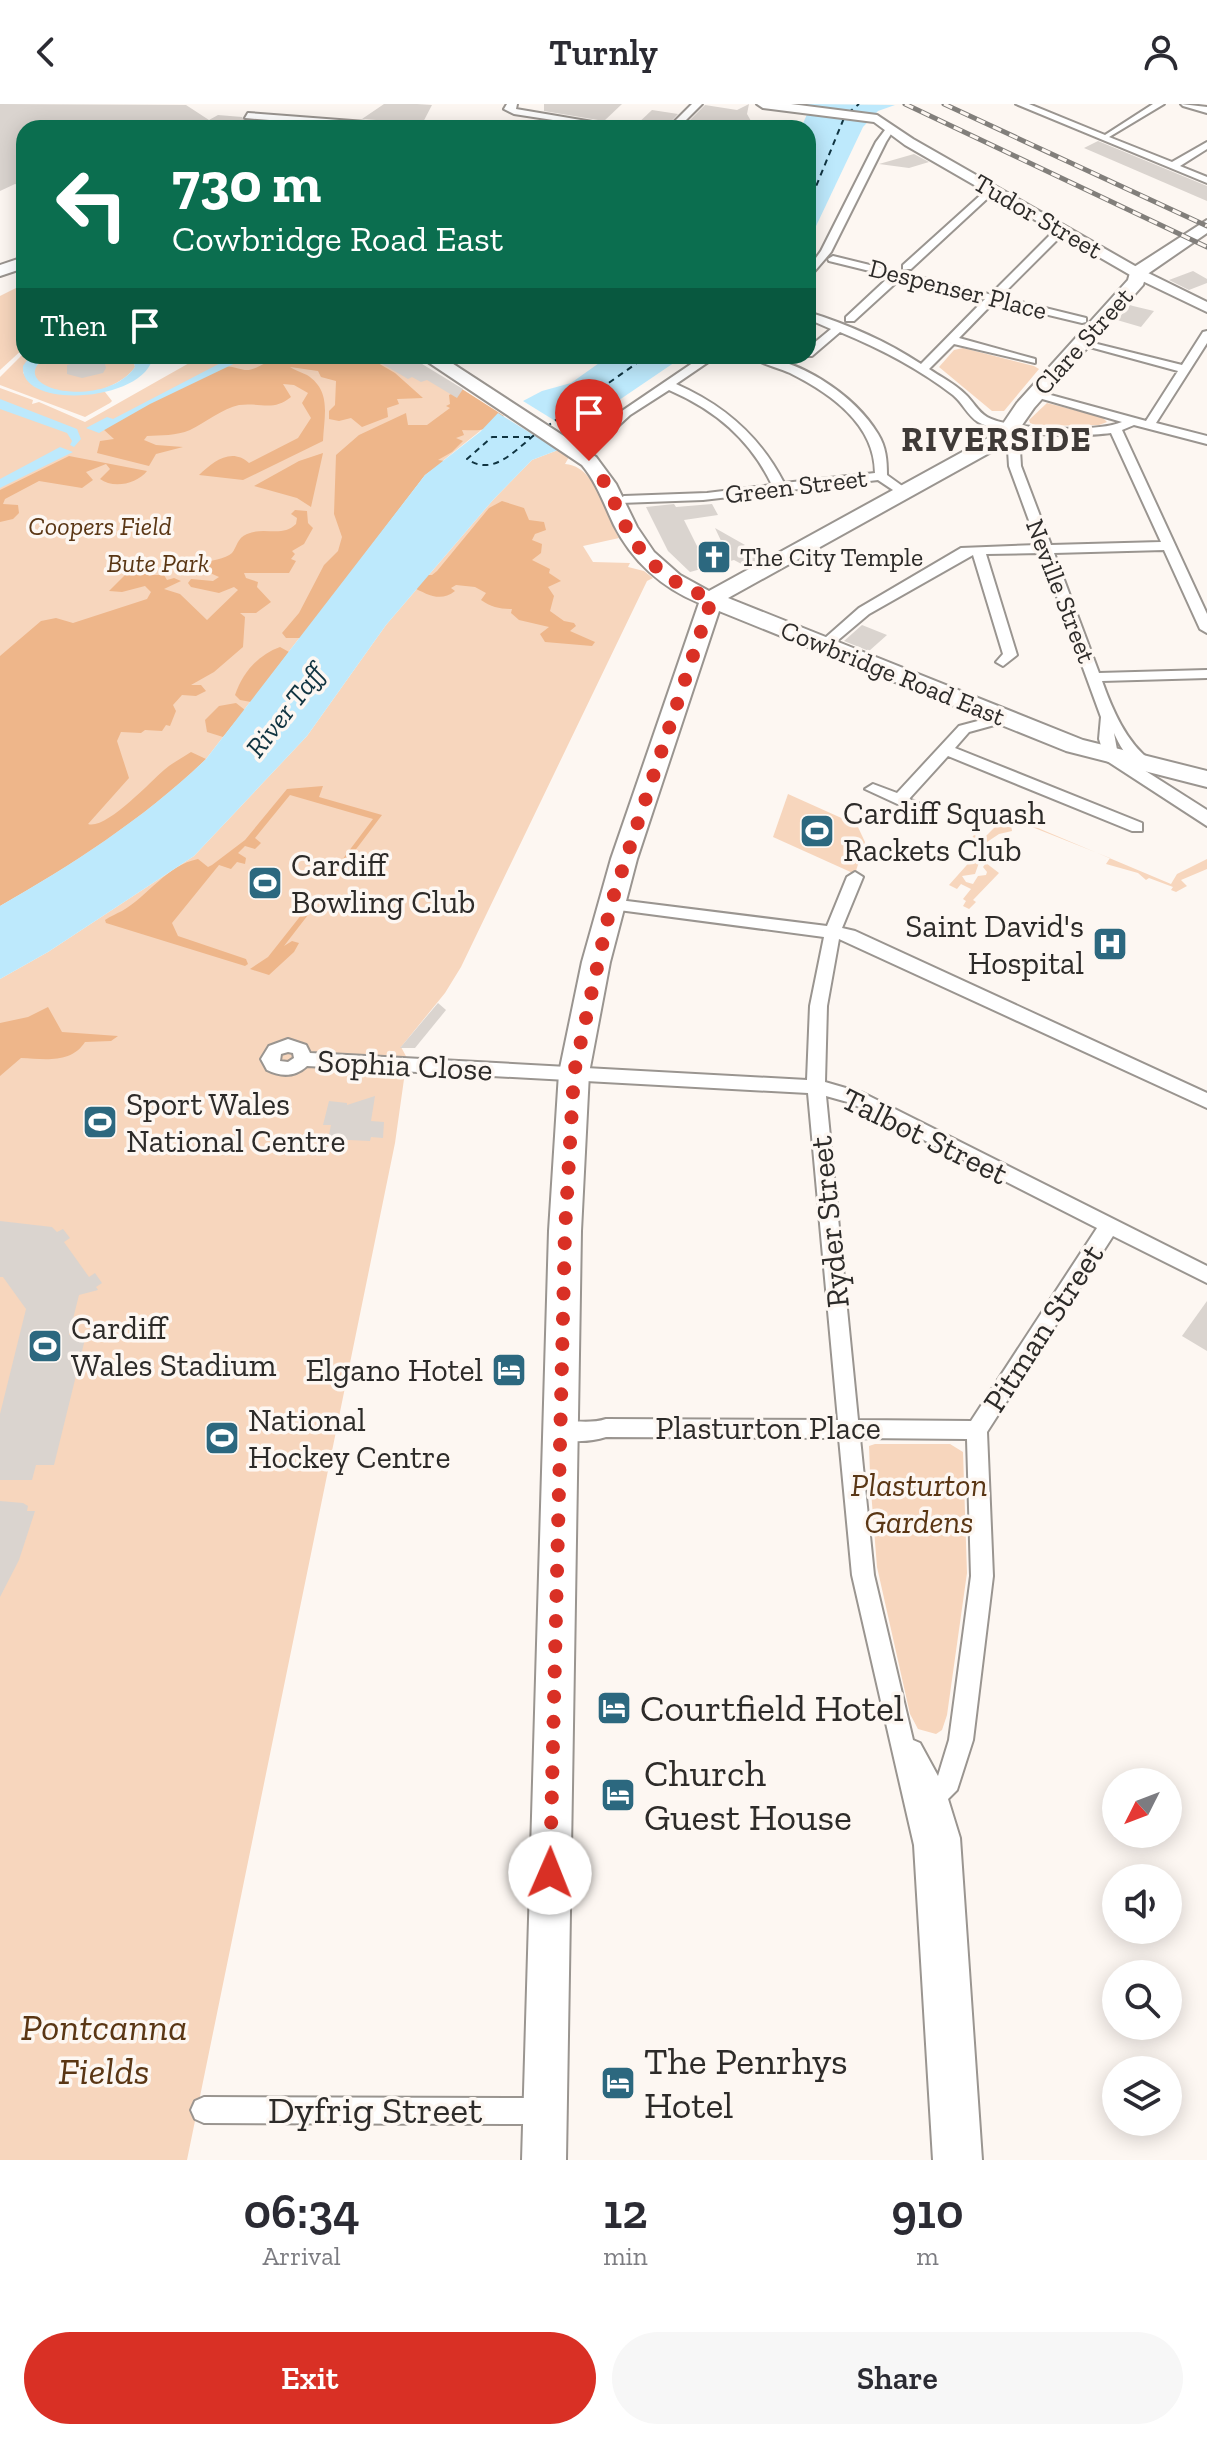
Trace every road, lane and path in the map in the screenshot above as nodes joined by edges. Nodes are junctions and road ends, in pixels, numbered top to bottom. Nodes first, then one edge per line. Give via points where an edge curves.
1 (279, 104) edge
2 (697, 104) edge
3 (763, 104) edge
4 (1021, 104) edge
5 (1159, 104) edge
6 (1186, 104) edge
7 (510, 106) edge
8 (1207, 110) edge
9 (248, 116) dead end
10 (270, 117) junction
11 (294, 120) edge
12 (582, 120) edge
13 (681, 120) edge
14 (893, 131) junction
15 (1109, 134) dead end
16 (1207, 145) edge
17 (1175, 165) junction
18 (1207, 180) edge
19 (995, 192) junction
20 (1207, 225) edge
21 (1064, 232) junction
22 (833, 259) dead end
23 (816, 265) edge
24 (903, 271) junction
25 (1137, 273) junction
26 (995, 296) junction
27 (1207, 308) edge
28 (816, 317) edge
29 (1082, 320) dead end
30 (845, 323) junction
31 (1207, 334) edge
32 (952, 340) junction
33 (1081, 343) junction
34 (816, 348) edge
35 (1031, 361) dead end
36 (443, 364) edge
37 (699, 364) edge
38 (775, 364) edge
39 (924, 368) junction
40 (1184, 369) junction
41 (668, 385) junction
42 (1132, 421) junction
43 (1009, 425) junction
44 (1149, 425) junction
45 (1116, 430) junction
46 (601, 435) dead end
47 (1207, 440) edge
48 (573, 445) junction
49 (882, 472) junction
50 (780, 488) junction
51 (907, 489) junction
52 (624, 500) junction
53 (1169, 546) junction
54 (1045, 549) junction
55 (978, 551) junction
56 (712, 598) junction
57 (1205, 620) edge
58 (832, 638) dead end
59 (1003, 662) dead end
60 (1207, 674) edge
61 (1094, 677) junction
62 (958, 700) junction
63 (1108, 717) junction
64 (1004, 718) junction
65 (964, 729) junction
66 (945, 749) junction
67 (1128, 762) junction
68 (1168, 777) junction
69 (1207, 779) edge
70 (1207, 786) edge
71 (873, 789) dead end
72 (899, 800) junction
73 (1207, 807) edge
74 (922, 810) dead end
75 (1207, 819) edge
76 (1137, 827) dead end
77 (855, 877) dead end
78 (611, 904) junction
79 (831, 932) junction
80 (303, 1059) junction
81 (574, 1073) junction
82 (816, 1087) junction
83 (850, 1096) junction
84 (1207, 1101) edge
85 (818, 1108) junction
86 (1109, 1226) junction
87 (1207, 1275) edge
88 (850, 1428) junction
89 (977, 1430) junction
90 (560, 1431) junction
91 (926, 1799) junction
92 (938, 1846) junction
93 (204, 2110) dead end
94 (546, 2111) junction
95 (544, 2160) edge
96 (946, 2160) edge
97 (969, 2160) edge

1 - 10 street
2 - 13 street
3 - 14 street, Tudor Street via 873,118
4 - 17 street
5 - 15 street
6 - 8 street
7 - 12 street
9 - 10 street
10 - 11 street
14 - 19 street, Tudor Street
14 - 23 street via 881,142
16 - 17 street
17 - 18 street
19 - 21 street, Tudor Street
19 - 24 street
20 - 25 main road
21 - 25 street, Tudor Street
21 - 26 street
22 - 24 street, Despenser Place
24 - 26 street, Despenser Place
24 - 30 street
25 - 27 street, Tudor Street
25 - 33 main road, Clare Street via 1137,281
26 - 29 street, Despenser Place
26 - 32 street
28 - 30 street
30 - 34 street
30 - 39 street
31 - 40 street
32 - 35 street
32 - 39 street
33 - 40 street
33 - 43 main road, Clare Street
36 - 48 main road, Cowbridge Road East
37 - 41 street
38 - 49 street via 804,376 847,406 876,443
39 - 43 street via 982,419
40 - 44 street
41 - 46 street
41 - 50 street via 709,404 740,429 762,453
42 - 43 street
42 - 44 street
42 - 45 street
43 - 45 street
43 - 51 main road, Clare Street
43 - 54 street, Neville Street via 1015,466
44 - 47 street
45 - 53 street
48 - 52 main road, Cowbridge Road East via 606,467
48 - 56 main road, Cowbridge Road East via 601,474 649,560 680,586
49 - 50 street, Green Street
49 - 51 street
50 - 52 street, Green Street
51 - 56 main road, Clare Street
52 - 56 main road, Cowbridge Road East via 654,551
53 - 54 street
53 - 57 street
54 - 55 street
54 - 61 street, Neville Street
55 - 58 street via 966,551 864,611
55 - 59 street via 1010,655
56 - 62 main road, Cowbridge Road East
56 - 78 main road
60 - 61 street
61 - 63 street, Neville Street
62 - 64 main road, Cowbridge Road East
62 - 65 street via 966,716
63 - 67 street, Neville Street via 1115,722
63 - 67 street, Neville Street via 1106,739
64 - 65 street
64 - 67 main road, Cowbridge Road East via 1084,752
65 - 66 street
66 - 72 street
66 - 76 street
67 - 68 main road
67 - 69 main road
67 - 75 street, Cowbridge Road East
68 - 70 main road
68 - 73 street
71 - 72 street
72 - 74 street
77 - 79 street, Ryder Street
78 - 79 street
78 - 81 main road
79 - 82 street, Ryder Street via 818,1014
79 - 84 street via 855,937
80 - 80 street, Sophia Close via 287,1069 273,1065 272,1053 288,1045 300,1049
80 - 81 street, Sophia Close
81 - 82 street, Talbot Street
81 - 90 main road
82 - 83 street, Talbot Street
82 - 85 street, Ryder Street
83 - 85 street
83 - 86 street, Talbot Street
85 - 88 street, Ryder Street
86 - 87 street, Talbot Street
86 - 89 street, Pitman Street
88 - 89 street, Plasturton Place
88 - 90 street, Plasturton Place
88 - 91 street via 863,1575 902,1732
89 - 91 street via 982,1576 978,1615 958,1758 949,1782
90 - 94 main road
91 - 92 street
92 - 96 street
92 - 97 street
93 - 94 street, Dyfrig Street
94 - 95 main road

